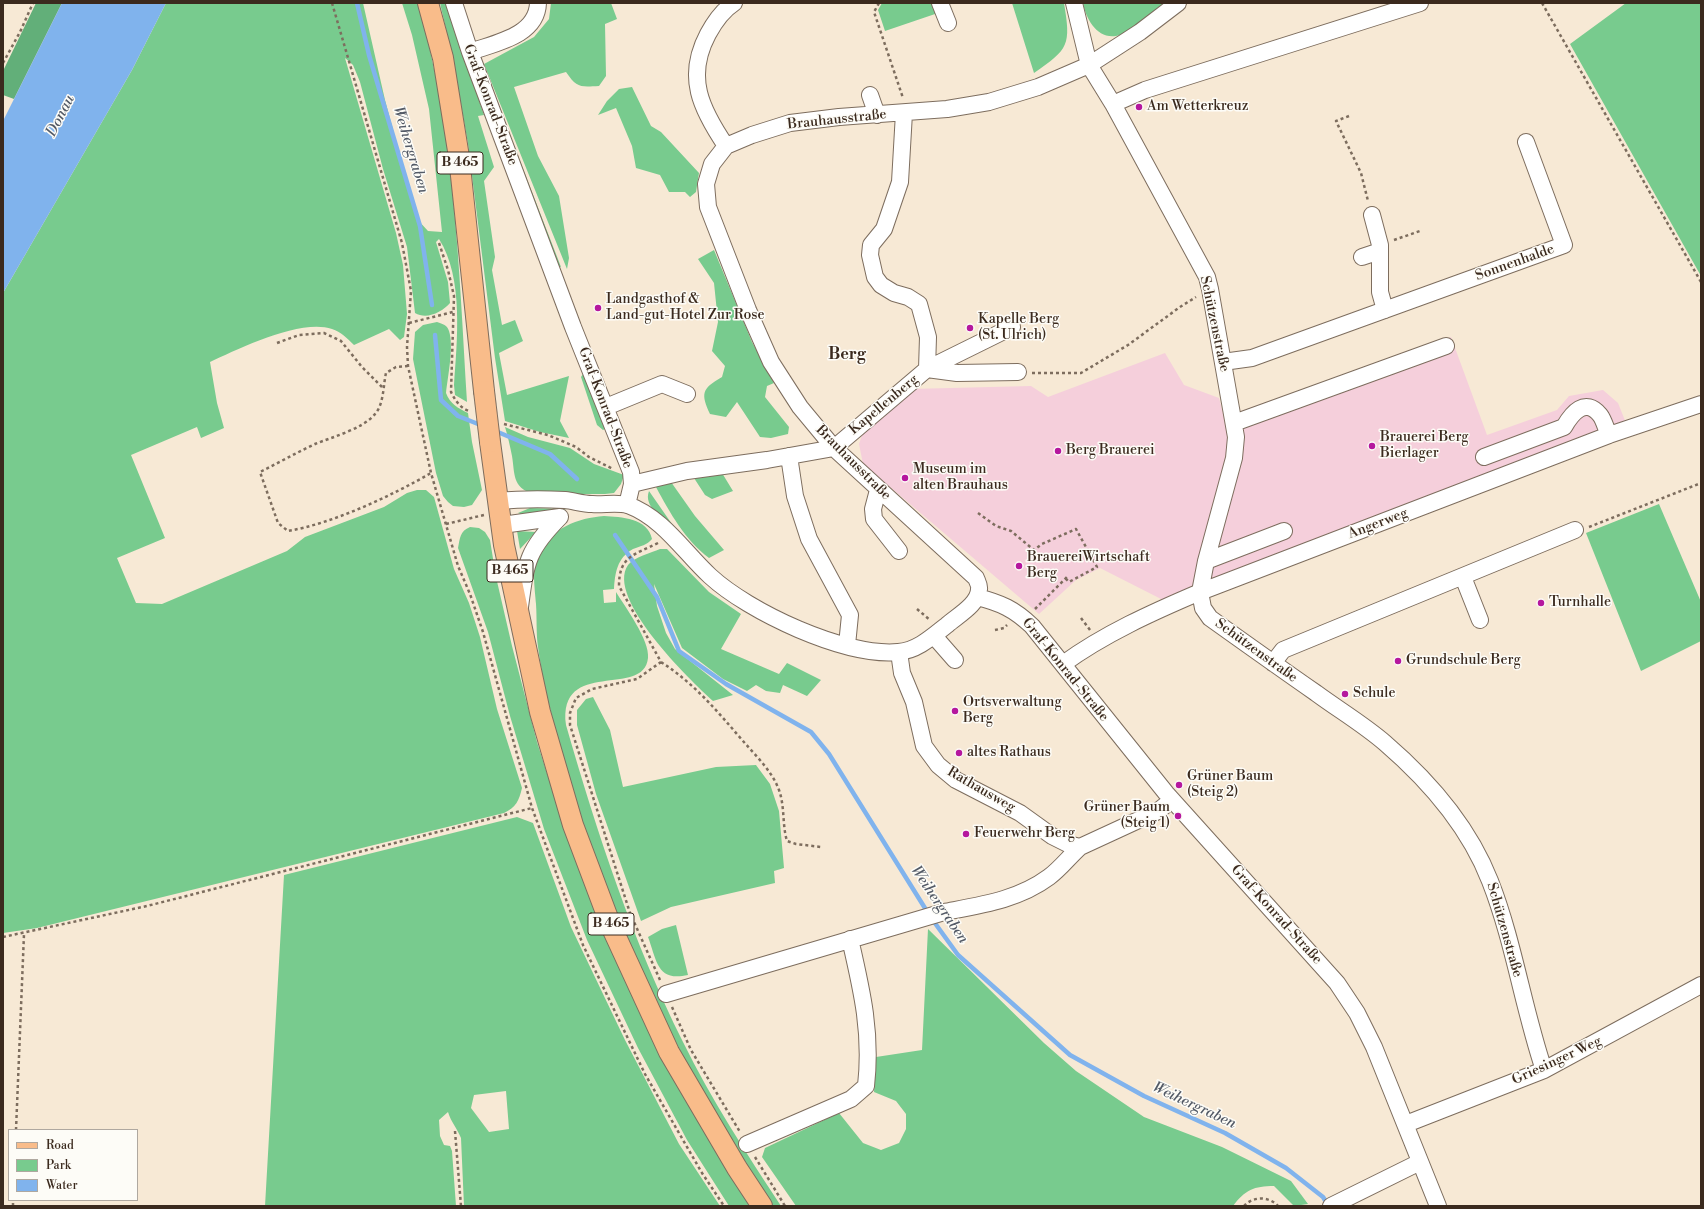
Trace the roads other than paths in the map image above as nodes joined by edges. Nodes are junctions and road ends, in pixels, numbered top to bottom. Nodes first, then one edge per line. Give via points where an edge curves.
1 (428, 3) edge
2 (454, 3) edge
3 (538, 3) edge
4 (940, 3) edge
5 (1074, 3) edge
6 (1178, 3) edge
7 (1420, 3) edge
8 (729, 4) edge
9 (948, 23) dead end
10 (470, 52) junction
11 (1089, 65) junction
12 (870, 95) dead end
13 (1114, 104) junction
14 (907, 113) junction
15 (877, 115) junction
16 (1526, 142) dead end
17 (726, 146) junction
18 (1372, 215) road end
19 (1380, 248) junction
20 (1362, 257) dead end
21 (1385, 310) junction
22 (1012, 328) dead end
23 (1446, 346) dead end
24 (1223, 362) junction
25 (927, 369) junction
26 (1018, 372) road end
27 (687, 394) dead end
28 (1701, 404) edge
29 (606, 407) junction
30 (1234, 423) junction
31 (1609, 435) junction
32 (834, 448) junction
33 (789, 456) junction
34 (1484, 457) dead end
35 (632, 484) junction
36 (878, 490) junction
37 (591, 504) junction
38 (627, 505) junction
39 (500, 512) junction
40 (560, 517) junction
41 (1575, 530) road end
42 (1284, 531) dead end
43 (899, 551) dead end
44 (1206, 561) junction
45 (1463, 576) junction
46 (1200, 592) junction
47 (977, 597) junction
48 (519, 617) junction
49 (1480, 620) dead end
50 (934, 636) junction
51 (847, 645) junction
52 (899, 652) junction
53 (955, 660) dead end
54 (1273, 663) junction
55 (1063, 664) junction
56 (1172, 800) junction
57 (1080, 847) junction
58 (850, 939) junction
59 (1701, 985) edge
60 (666, 994) road end
61 (1544, 1070) junction
62 (1406, 1124) junction
63 (747, 1144) road end
64 (1420, 1162) junction
65 (1337, 1203) edge
66 (762, 1206) edge
67 (1438, 1206) edge

1 - 39 main road, B 465, bridge via 443,58 458,150
2 - 10 street, Graf-Konrad-Straße
3 - 10 street via 536,18 530,26
4 - 9 street
5 - 11 street, Schützenstraße
6 - 11 street, Brauhausstraße via 1140,32
7 - 13 street via 1145,90
8 - 17 street via 706,39 697,69 698,91 703,108
10 - 29 street, Graf-Konrad-Straße
11 - 13 street, Schützenstraße
11 - 14 street, Brauhausstraße via 1038,87 989,102
12 - 15 street
13 - 24 street, Schützenstraße via 1206,277
14 - 15 street, Brauhausstraße
14 - 25 street via 900,182 884,228 871,245 870,255 875,277 881,285 919,304 928,337
15 - 17 street, Brauhausstraße via 790,123 752,134
16 - 21 street, Sonnenhalde via 1564,245
17 - 32 street, Brauhausstraße via 712,164 706,184 708,207 771,362 800,407
18 - 19 street
19 - 20 street
19 - 21 street via 1380,292
21 - 24 street, Sonnenhalde via 1252,358
22 - 25 street, Kapellenberg
23 - 30 street
24 - 30 street, Schützenstraße
25 - 26 street via 957,373
25 - 32 street, Kapellenberg
27 - 29 street via 662,384
28 - 31 street, Angerweg
29 - 35 street, Graf-Konrad-Straße via 631,472
30 - 44 street, Schützenstraße via 1234,458
31 - 34 street via 1601,416 1592,408 1582,407 1571,414 1564,427
31 - 46 street, Angerweg
32 - 33 street
32 - 36 street, Brauhausstraße
33 - 35 street via 687,471
33 - 51 street via 796,496 809,539 850,616
35 - 38 street, Graf-Konrad-Straße
36 - 43 street via 873,509 874,519
36 - 47 street, Brauhausstraße via 976,578 980,589
37 - 38 street
37 - 39 street via 565,500
37 - 40 street
38 - 51 street via 643,512 669,533 711,577 751,605 785,624
39 - 40 street
39 - 48 main road, B 465
40 - 48 street via 536,543 528,557
41 - 45 street
42 - 44 street
44 - 46 street, Schützenstraße
45 - 49 street
45 - 54 street via 1283,650
46 - 54 street, Schützenstraße via 1203,608 1210,618
46 - 55 street, Angerweg via 1082,650
47 - 50 street via 966,610
47 - 55 street, Graf-Konrad-Straße via 1002,603 1024,619
48 - 66 main road, B 465 via 540,712 573,825 612,926 669,1052
50 - 52 street via 928,641
50 - 53 street
51 - 52 street via 873,651
52 - 57 street, Rathausweg via 902,673 914,702 924,746 938,765 956,780 1020,813 1052,836
54 - 61 street, Schützenstraße via 1384,743 1426,783 1455,818 1483,866 1501,910 1534,1041
55 - 56 street, Graf-Konrad-Straße
56 - 57 street via 1158,811
56 - 62 street, Graf-Konrad-Straße via 1337,983 1357,1013 1374,1046
57 - 58 street via 1050,877 1022,893 991,904 937,914
58 - 60 street
58 - 63 street via 867,1019 869,1059 866,1086 852,1099
59 - 61 street, Griesinger Weg
61 - 62 street, Griesinger Weg
62 - 64 street, Graf-Konrad-Straße
64 - 65 street
64 - 67 street, Graf-Konrad-Straße

